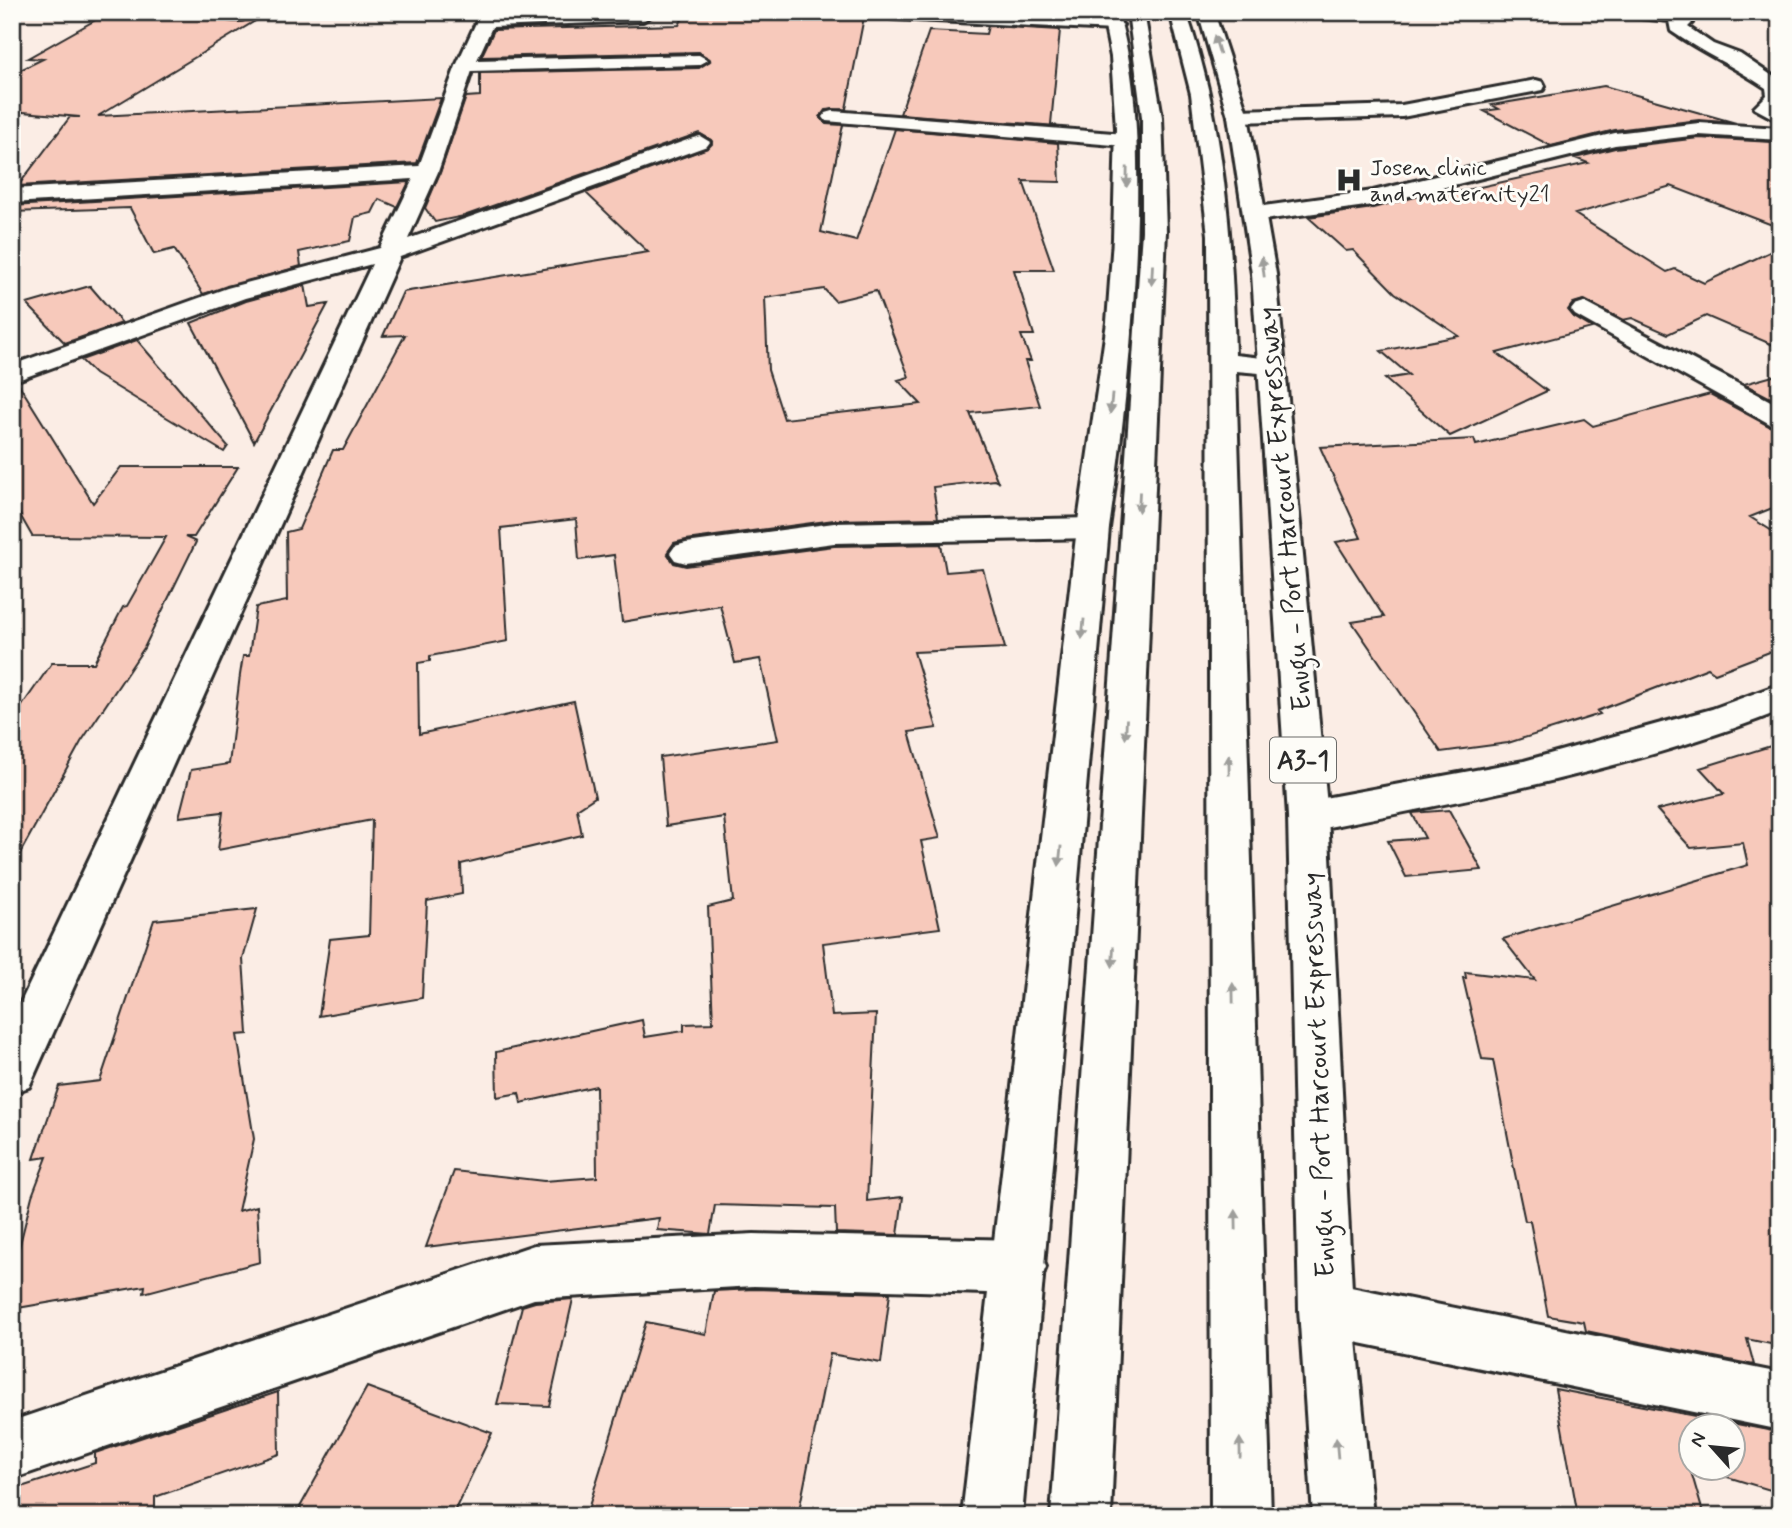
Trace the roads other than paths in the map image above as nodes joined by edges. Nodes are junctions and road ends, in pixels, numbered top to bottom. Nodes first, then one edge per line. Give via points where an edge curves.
1 (216, 12) edge
2 (1178, 12) edge
3 (1206, 12) edge
4 (1631, 12) edge
5 (895, 14) dead end
6 (246, 15) dead end
7 (643, 16) dead end
8 (488, 17) edge
9 (1120, 17) edge
10 (699, 60) dead end
11 (465, 66) junction
12 (1536, 86) dead end
13 (1774, 110) edge
14 (1238, 116) junction
15 (833, 117) dead end
16 (1780, 134) edge
17 (1126, 140) junction
18 (699, 142) dead end
19 (427, 172) junction
20 (12, 196) edge
21 (1256, 214) junction
22 (388, 253) junction
23 (1584, 310) dead end
24 (1223, 362) junction
25 (1271, 366) junction
26 (12, 374) edge
27 (1780, 418) edge
28 (1093, 528) junction
29 (686, 553) dead end
30 (1780, 697) edge
31 (1308, 816) junction
32 (12, 1072) edge
33 (1019, 1267) junction
34 (1326, 1309) junction
35 (1780, 1402) edge
36 (12, 1450) edge
37 (992, 1516) edge
38 (1081, 1516) edge
39 (1241, 1516) edge
40 (1343, 1516) edge

1 - 6 main road
2 - 24 main road, Enugu - Port Harcourt Expressway / A3-1 via 1205,119 1220,235
14 -> 3 main road, Enugu - Port Harcourt Expressway / A3-1
4 - 13 main road via 1674,16 1683,23 1677,27 1707,48 1757,72 1775,86
5 - 9 main road
7 - 8 main road
8 - 11 main road
9 - 17 main road
9 -> 38 main road via 1152,117 1154,231
10 - 11 main road
11 - 19 main road
12 - 14 main road via 1402,111
14 - 21 main road, Enugu - Port Harcourt Expressway / A3-1
15 - 17 main road
16 - 21 main road via 1699,129 1615,139 1373,198
17 -> 28 main road via 1125,271
18 - 22 main road
19 - 20 main road
19 - 22 main road
25 -> 21 main road, Enugu - Port Harcourt Expressway / A3-1
22 - 26 main road via 236,293
22 - 32 main road
23 - 27 main road
24 - 25 main road
39 -> 24 main road, Enugu - Port Harcourt Expressway / A3-1
25 - 31 main road, Enugu - Port Harcourt Expressway / A3-1
28 - 29 main road via 834,533
28 -> 33 main road
30 - 31 main road via 1723,719 1524,775
31 - 34 main road, Enugu - Port Harcourt Expressway / A3-1
33 - 36 main road via 754,1260 534,1272
33 - 37 main road
34 - 35 main road
40 -> 34 main road, Enugu - Port Harcourt Expressway / A3-1

